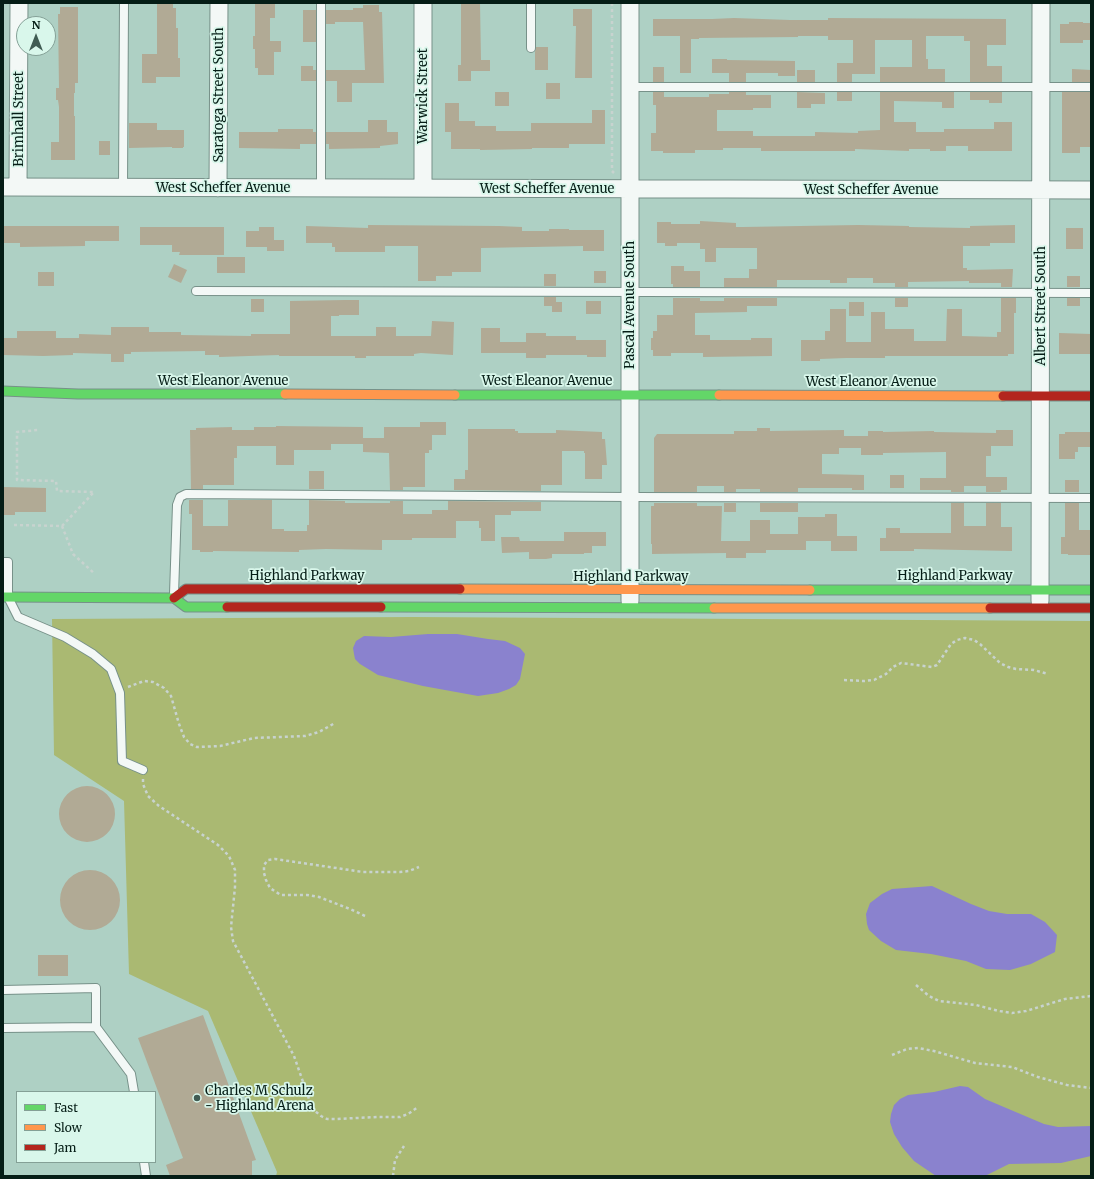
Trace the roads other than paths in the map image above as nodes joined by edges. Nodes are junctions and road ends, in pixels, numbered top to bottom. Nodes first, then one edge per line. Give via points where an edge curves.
1 (19, 3) edge
2 (124, 3) edge
3 (219, 3) edge
4 (321, 3) edge
5 (423, 3) edge
6 (531, 3) edge
7 (630, 3) edge
8 (1041, 3) edge
9 (531, 48) dead end
10 (630, 87) junction
11 (1041, 87) junction
12 (1091, 88) edge
13 (11, 187) edge
14 (123, 187) junction
15 (218, 188) junction
16 (321, 188) junction
17 (424, 188) junction
18 (630, 189) junction
19 (1041, 190) junction
20 (1091, 190) edge
21 (196, 291) dead end
22 (630, 292) junction
23 (1040, 293) junction
24 (1091, 293) edge
25 (3, 391) edge
26 (630, 394) junction
27 (1040, 396) junction
28 (1091, 396) edge
29 (630, 497) junction
30 (1040, 498) junction
31 (1091, 498) edge
32 (3, 562) edge
33 (1040, 589) junction
34 (630, 590) junction
35 (1091, 590) edge
36 (6, 597) edge
37 (174, 598) junction
38 (630, 607) junction
39 (1040, 608) junction
40 (1091, 608) edge
41 (142, 770) road end
42 (3, 990) edge
43 (96, 1027) junction
44 (3, 1028) edge
45 (134, 1091) edge
46 (144, 1163) edge
47 (146, 1176) edge

1 - 13 street, Brimhall Street
2 - 14 lane
3 - 15 street, Saratoga Street South
4 - 16 lane
5 - 17 street, Warwick Street
6 - 9 lane
7 - 10 street, Pascal Avenue South
8 - 11 street, Albert Street South
10 - 11 lane
10 - 18 street, Pascal Avenue South
11 - 12 lane
11 - 19 street, Albert Street South
13 - 14 street, West Scheffer Avenue
14 - 15 street, West Scheffer Avenue
15 - 16 street, West Scheffer Avenue
16 - 17 street, West Scheffer Avenue
17 - 18 street, West Scheffer Avenue
18 - 19 street, West Scheffer Avenue
18 - 22 street, Pascal Avenue South
19 - 20 street, West Scheffer Avenue
19 - 23 street, Albert Street South
21 - 22 lane
22 - 23 lane
22 - 26 street, Pascal Avenue South
23 - 24 lane
23 - 27 street, Albert Street South
25 - 26 street, West Eleanor Avenue via 78,394
26 - 27 street, West Eleanor Avenue
26 - 29 street, Pascal Avenue South
27 - 28 street, West Eleanor Avenue
27 - 30 street, Albert Street South
29 - 30 lane
29 - 34 street, Pascal Avenue South
29 - 37 lane via 186,494 180,497 177,505
30 - 31 lane
30 - 33 street, Albert Street South
32 - 36 lane via 8,562
33 - 34 street, Highland Parkway
33 - 35 street, Highland Parkway
33 - 39 street, Albert Street South
34 - 37 street, Highland Parkway via 186,589
34 - 38 street, Pascal Avenue South
36 - 37 street, Highland Parkway
36 - 41 lane via 18,617 66,637 111,669 120,693 122,761
37 - 38 street, Highland Parkway via 186,607
38 - 39 street, Highland Parkway
39 - 40 street, Highland Parkway
42 - 43 lane via 96,988
43 - 44 lane
43 - 45 lane via 131,1074
46 - 47 lane

